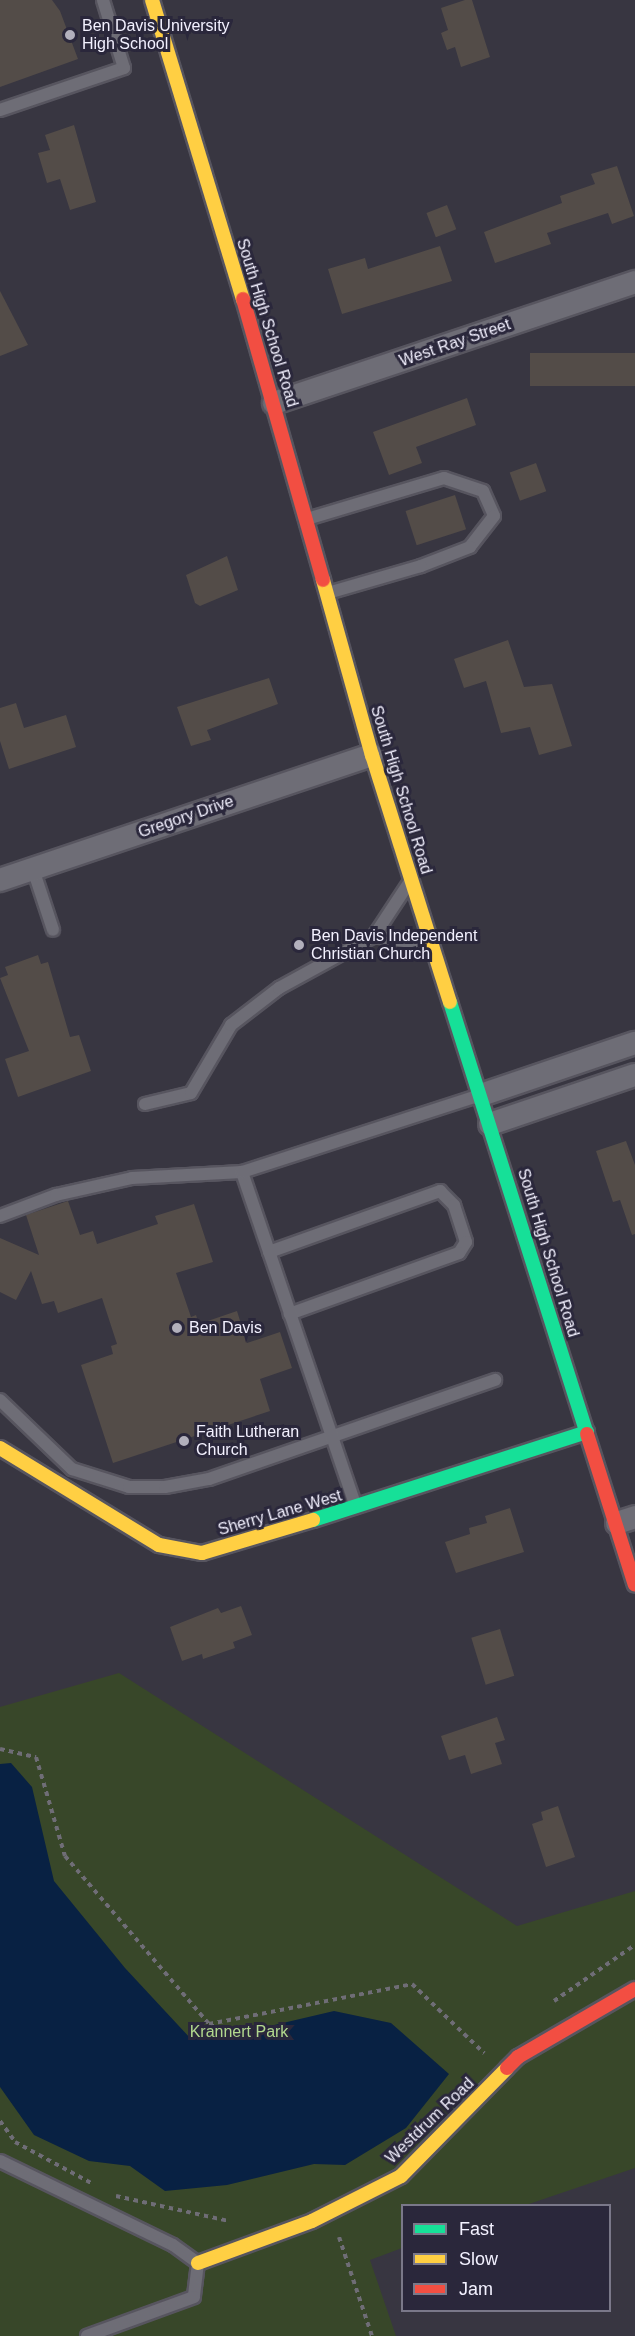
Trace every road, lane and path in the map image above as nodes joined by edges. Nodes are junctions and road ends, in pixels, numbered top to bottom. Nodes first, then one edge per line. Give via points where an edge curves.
1 (103, 0) edge
2 (152, 0) edge
3 (0, 110) edge
4 (635, 282) edge
5 (274, 403) junction
6 (306, 519) junction
7 (327, 593) junction
8 (372, 754) junction
9 (33, 869) junction
10 (0, 880) edge
11 (411, 880) junction
12 (54, 930) dead end
13 (374, 936) junction
14 (433, 945) junction
15 (635, 1043) edge
16 (635, 1075) edge
17 (481, 1095) junction
18 (145, 1104) dead end
19 (490, 1124) junction
20 (242, 1172) junction
21 (0, 1216) edge
22 (269, 1252) junction
23 (290, 1314) junction
24 (495, 1380) dead end
25 (0, 1400) edge
26 (587, 1432) junction
27 (332, 1438) junction
28 (0, 1448) edge
29 (356, 1508) junction
30 (626, 1520) edge
31 (635, 1585) edge
32 (0, 1749) edge
33 (635, 1989) edge
34 (478, 2063) dead end
35 (0, 2121) edge
36 (0, 2161) edge
37 (94, 2184) dead end
38 (114, 2195) dead end
39 (239, 2223) dead end
40 (341, 2242) dead end
41 (198, 2263) junction
42 (87, 2336) edge
43 (372, 2336) edge

1 - 3 lane via 124,68
2 - 5 street, South High School Road
4 - 5 street, West Ray Street
5 - 6 street, South High School Road
6 - 7 street, South High School Road
6 - 7 lane via 444,478 483,491 494,516 470,547 421,566
7 - 8 street, South High School Road
8 - 9 street, Gregory Drive
8 - 11 street, South High School Road
9 - 10 street, Gregory Drive
9 - 12 lane
11 - 13 lane
11 - 14 street, South High School Road
13 - 14 lane
13 - 18 lane via 279,988 231,1026 191,1093
14 - 17 street, South High School Road
15 - 17 street
16 - 19 street
17 - 19 street, South High School Road
17 - 20 lane
19 - 26 street, South High School Road
20 - 21 lane via 132,1178 56,1195
20 - 22 lane
22 - 23 lane
22 - 23 lane via 440,1191 454,1205 466,1242 459,1253
23 - 27 lane
24 - 27 lane
25 - 27 lane via 72,1469 129,1487 165,1487 210,1479
26 - 29 street, Sherry Lane West
26 - 30 street, South High School Road
27 - 29 lane
28 - 29 street, Sherry Lane West via 48,1473 159,1545 202,1553
30 - 31 street, South High School Road
32 - 34 path via 36,1757 65,1856 209,2024 412,1984 485,2054
33 - 41 street, Westdrum Road via 518,2057 401,2176 312,2221
35 - 37 path via 15,2142
36 - 41 lane via 173,2245
38 - 39 path
40 - 43 path
41 - 42 lane via 194,2297

